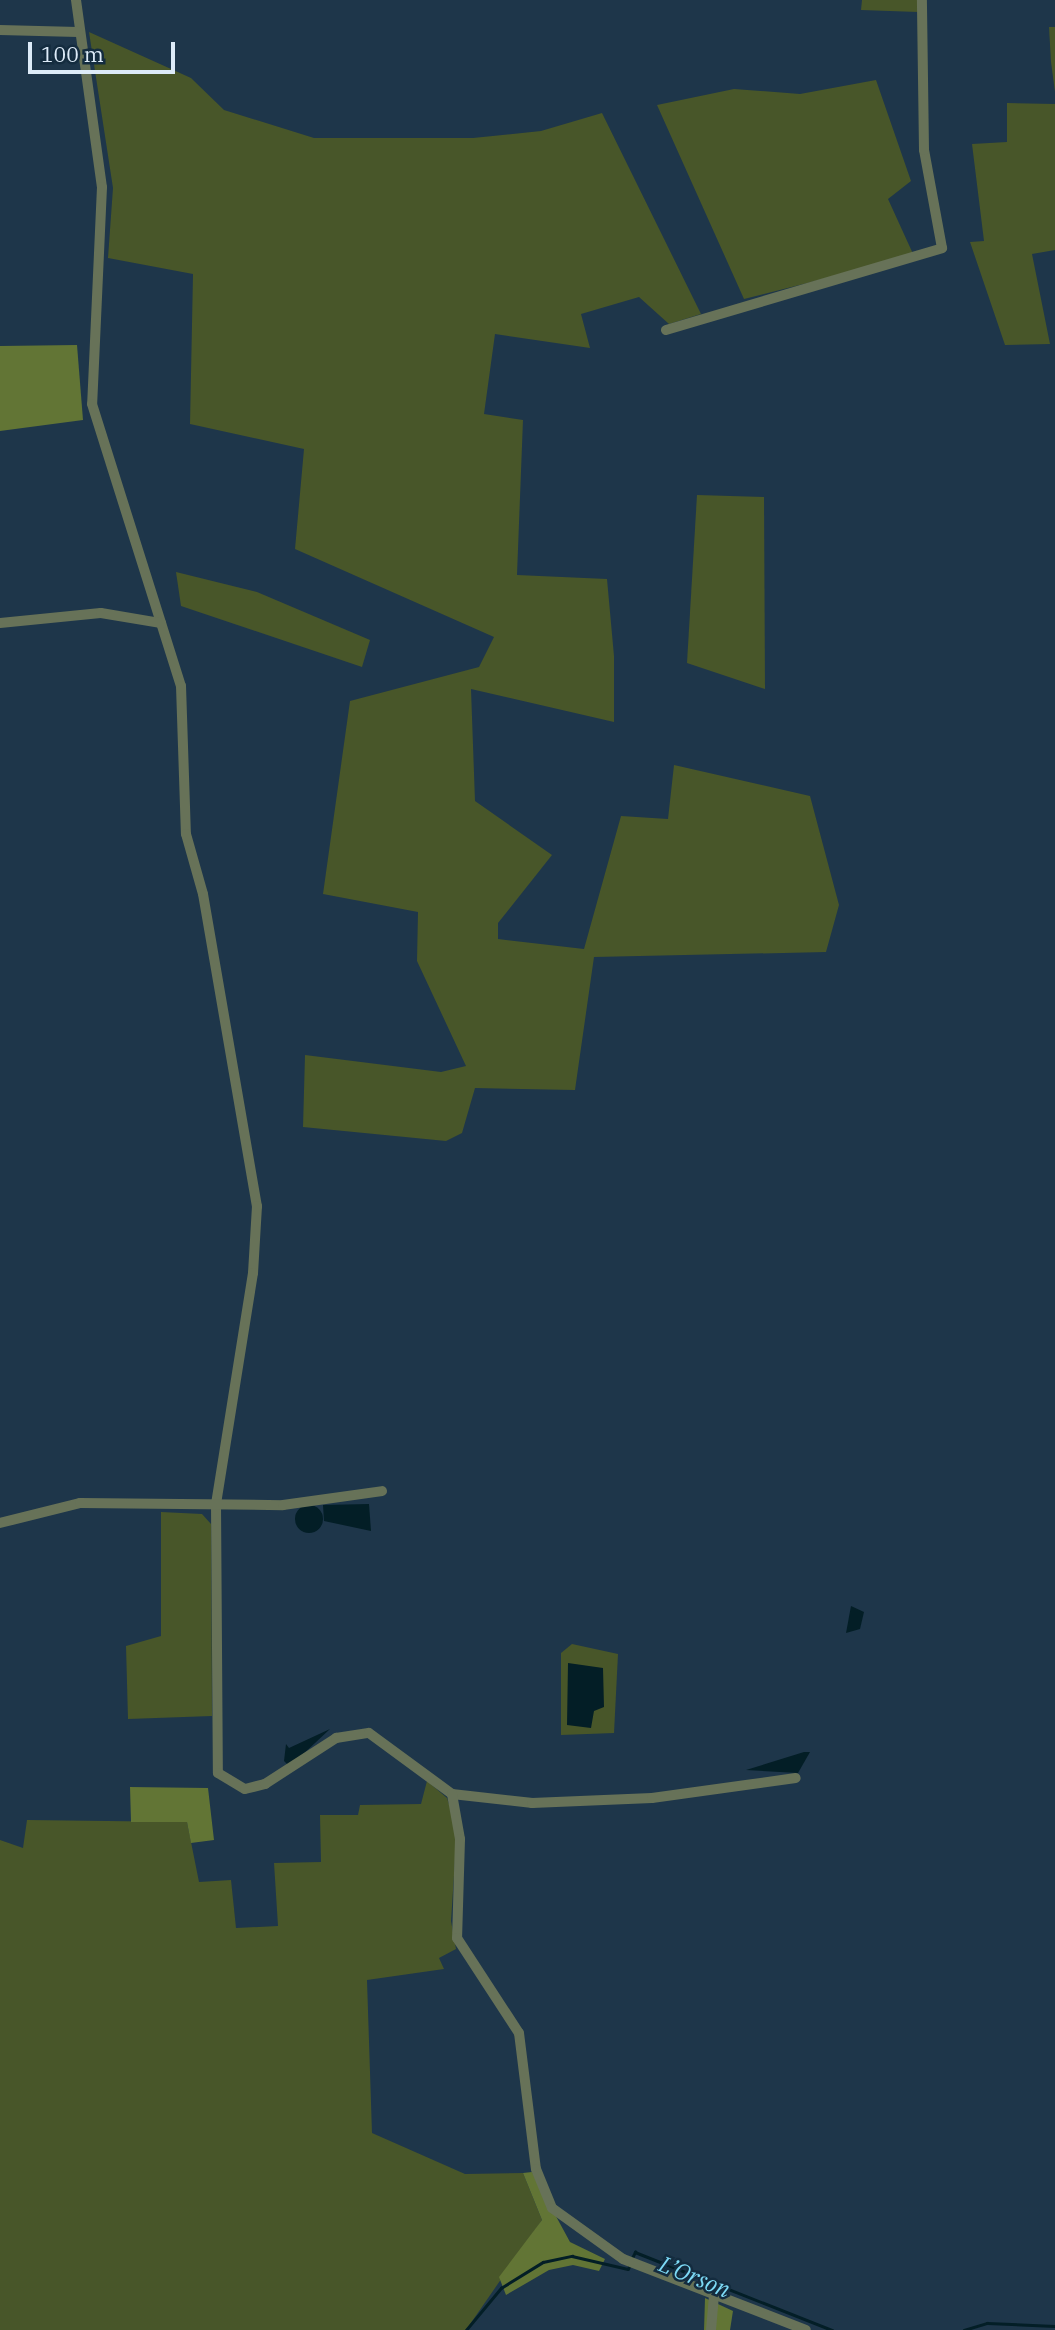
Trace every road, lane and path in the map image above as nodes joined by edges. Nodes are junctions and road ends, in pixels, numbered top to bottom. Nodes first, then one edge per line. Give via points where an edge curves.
1 (76, 0) edge
2 (922, 0) edge
3 (0, 30) edge
4 (78, 32) junction
5 (666, 330) dead end
6 (0, 623) edge
7 (161, 623) junction
8 (382, 1491) dead end
9 (216, 1504) junction
10 (0, 1524) edge
11 (796, 1778) dead end
12 (452, 1794) junction
13 (714, 2292) junction
14 (711, 2330) edge
15 (806, 2330) edge

1 - 4 street
2 - 5 street via 924,150 942,248
3 - 4 street
4 - 7 street via 102,187 92,404
6 - 7 street via 101,613
7 - 9 street via 181,686 186,834 203,894 257,1206 253,1273
8 - 9 street via 283,1505
9 - 10 street via 80,1503
9 - 12 street via 216,1731 223,1781 245,1789 265,1784 336,1738 369,1733
11 - 12 street via 626,1800 532,1803
12 - 13 street via 460,1839 457,1938 519,2033 536,2169 552,2208 623,2259
13 - 14 street
13 - 15 street

